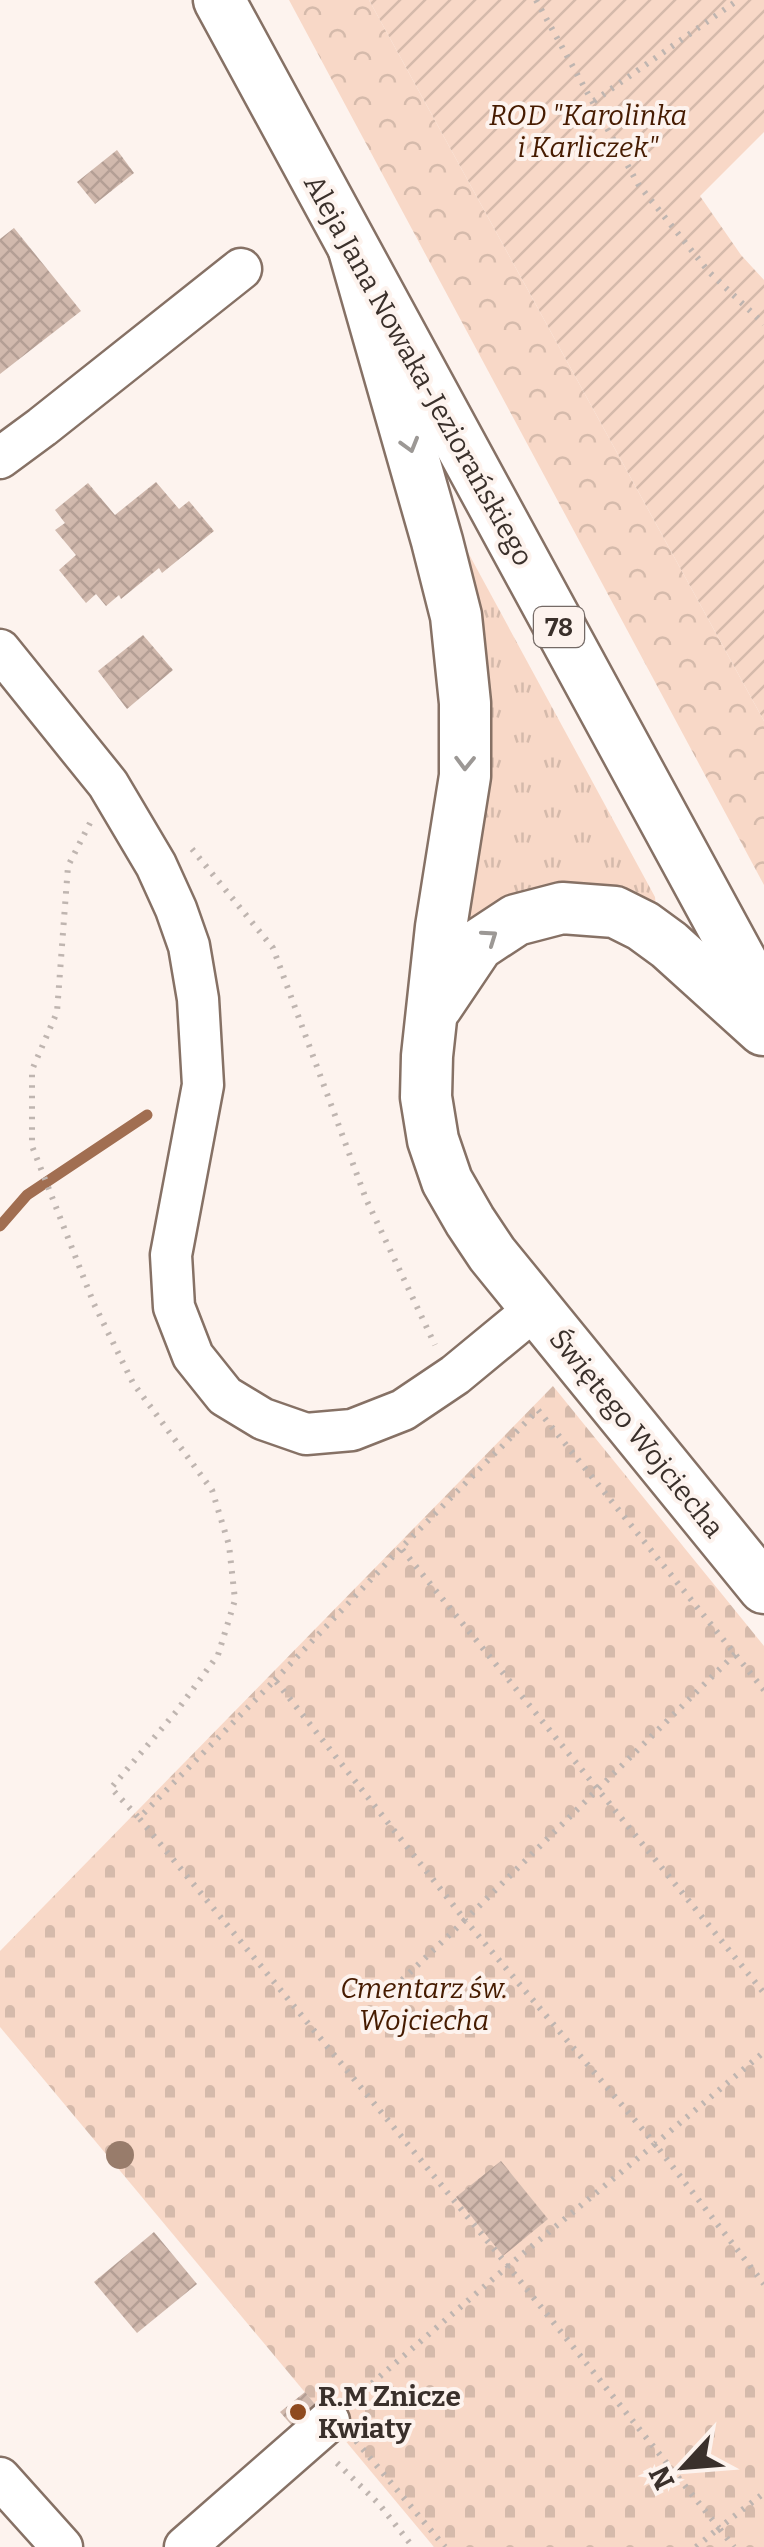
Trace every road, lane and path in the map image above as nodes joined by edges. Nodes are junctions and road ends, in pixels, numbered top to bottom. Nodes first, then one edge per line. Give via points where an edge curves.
1 (219, 0) edge
2 (536, 0) edge
3 (738, 0) edge
4 (594, 101) junction
5 (354, 250) junction
6 (241, 270) dead end
7 (764, 324) edge
8 (0, 458) edge
9 (0, 650) edge
10 (116, 798) junction
11 (185, 840) dead end
12 (764, 1003) edge
13 (432, 1014) junction
14 (764, 1031) edge
15 (535, 1309) junction
16 (436, 1346) dead end
17 (401, 1548) junction
18 (764, 1588) edge
19 (735, 1654) junction
20 (274, 1680) junction
21 (764, 1690) edge
22 (596, 1789) junction
23 (137, 1816) junction
24 (464, 1920) junction
25 (402, 1980) dead end
26 (764, 1993) edge
27 (764, 2052) edge
28 (655, 2144) junction
29 (508, 2266) junction
30 (764, 2284) edge
31 (332, 2418) junction
32 (0, 2478) edge
33 (764, 2493) edge
34 (719, 2528) junction
35 (62, 2547) edge
36 (185, 2547) edge
37 (413, 2547) edge
38 (445, 2547) edge
39 (696, 2547) edge
40 (734, 2547) edge

1 - 5 main road, Aleja Jana Nowaka-Jeziorańskiego / 78
2 - 4 path
3 - 4 path
4 - 7 path via 638,184 708,272
5 - 12 main road, Aleja Jana Nowaka-Jeziorańskiego / 78
5 -> 13 main road via 438,541 462,668 466,776
6 - 8 street
9 - 10 street, Świętego Wojciecha
10 - 15 street, Świętego Wojciecha via 156,865 189,946 203,1085 172,1255 174,1307 193,1356 225,1396 306,1434 352,1430 403,1410
10 - 23 path via 87,826 68,866 57,1012 32,1070 32,1146 133,1383 212,1490 229,1546 235,1600 218,1655 111,1788
11 - 16 path via 274,948 366,1199
13 -> 14 main road via 478,944 516,920 562,908 615,912 643,926
13 - 15 main road via 426,1097 433,1140 470,1221
15 - 18 main road, Świętego Wojciecha
17 - 19 path via 538,1410
17 - 20 path
17 - 22 path
19 - 21 path
19 - 22 path
20 - 23 path
20 - 24 path
22 - 24 path
22 - 26 path
23 - 29 path
24 - 25 path
24 - 28 path
27 - 28 path
28 - 29 path
28 - 30 path
29 - 31 path
29 - 34 path
31 - 36 street
31 - 37 path via 319,2445
31 - 38 path
32 - 35 street
33 - 34 path
34 - 39 path
34 - 40 path

